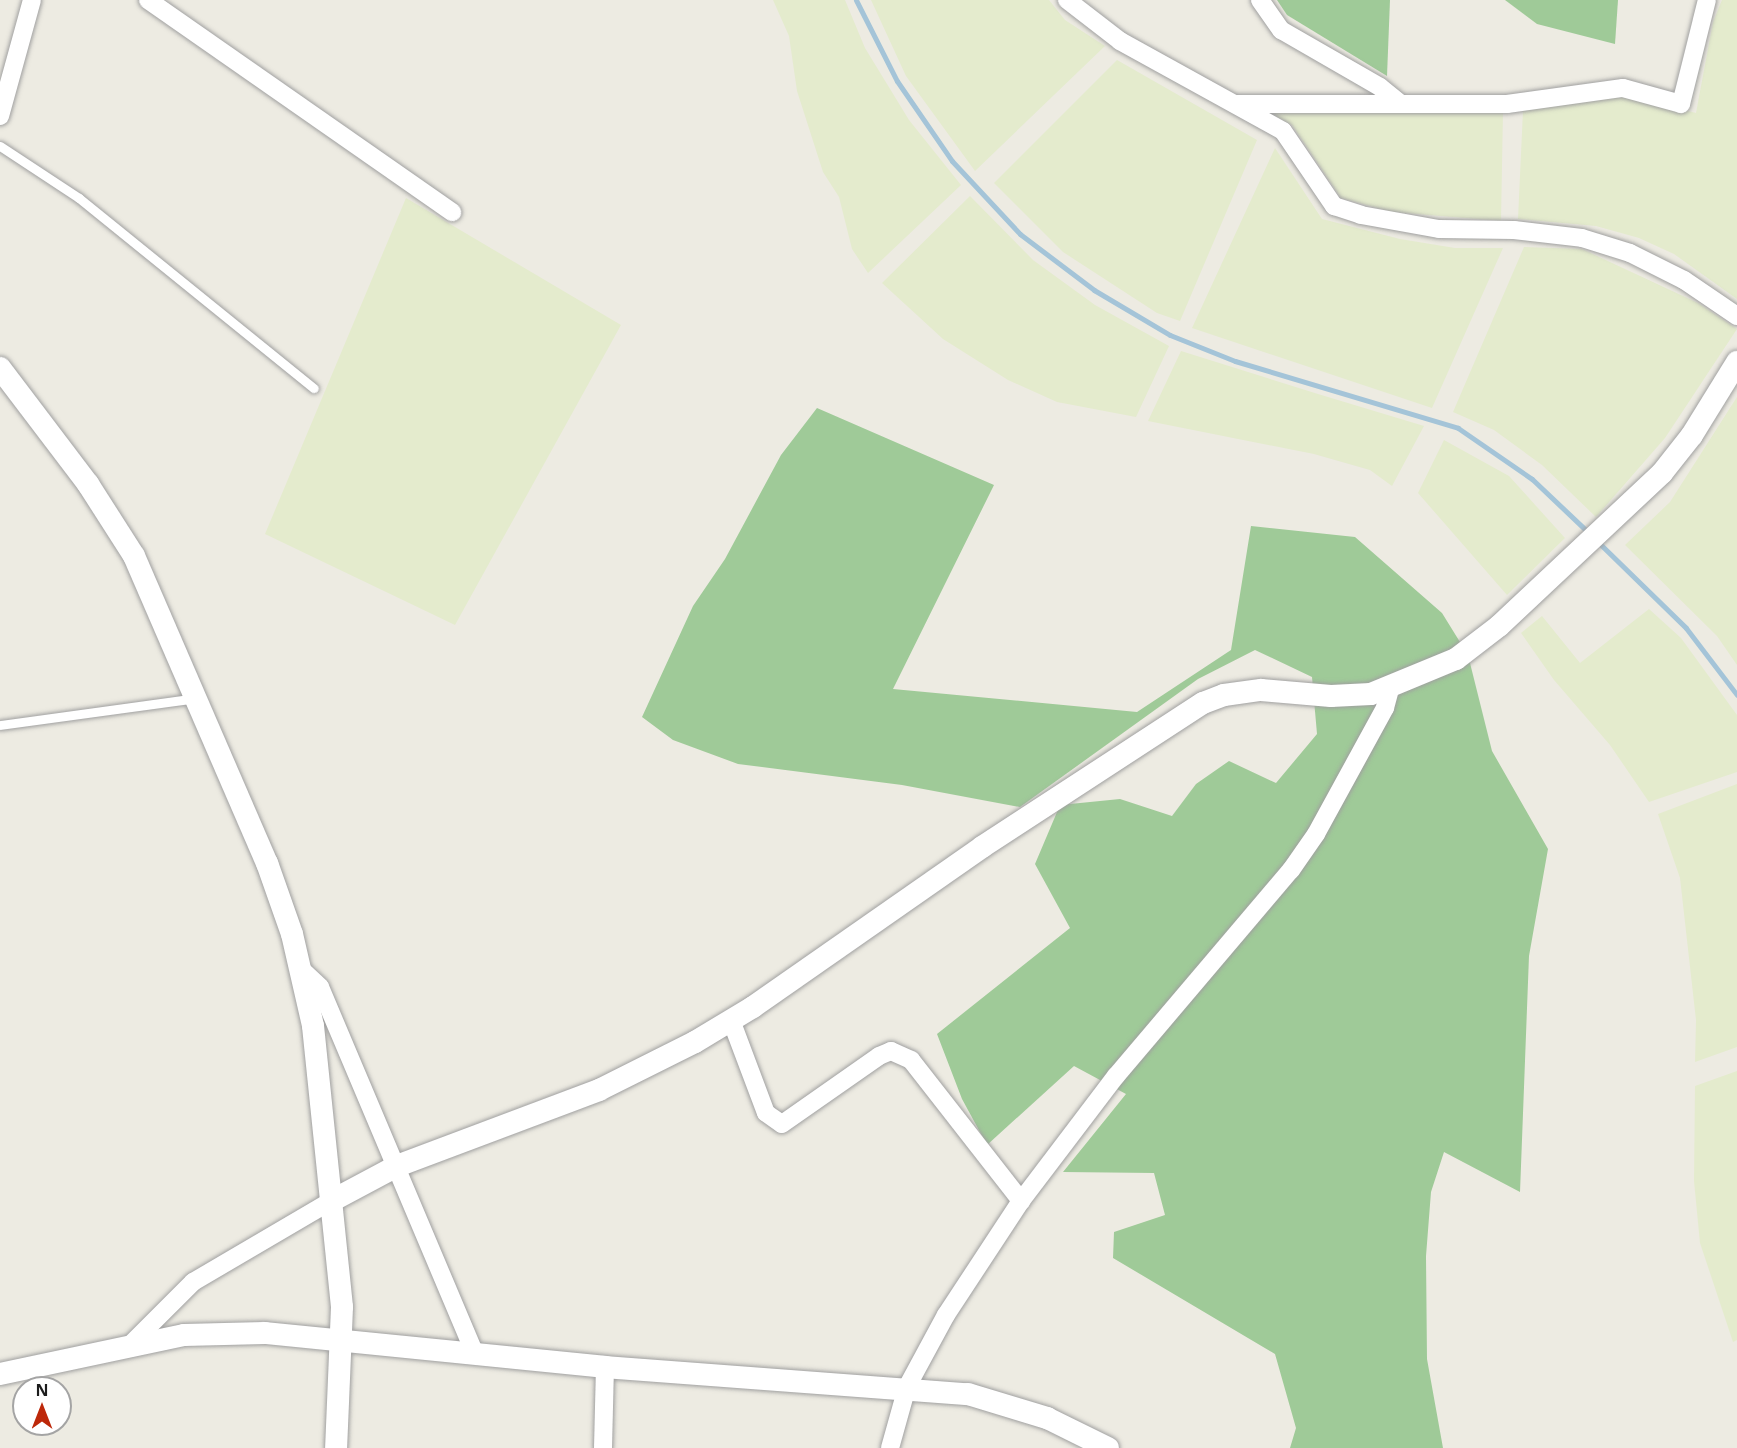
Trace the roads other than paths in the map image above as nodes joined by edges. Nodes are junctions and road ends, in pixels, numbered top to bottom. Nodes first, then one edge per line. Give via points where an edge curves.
1 (32, 0) edge
2 (148, 0) edge
3 (1067, 0) edge
4 (1260, 0) edge
5 (1707, 0) edge
6 (1236, 104) junction
7 (1401, 104) junction
8 (0, 116) edge
9 (0, 146) edge
10 (452, 212) dead end
11 (1737, 316) edge
12 (1737, 362) edge
13 (0, 368) edge
14 (314, 388) dead end
15 (1390, 689) junction
16 (196, 698) junction
17 (0, 725) edge
18 (301, 969) junction
19 (731, 1020) junction
20 (397, 1166) junction
21 (333, 1200) junction
22 (1021, 1201) junction
23 (342, 1340) junction
24 (130, 1344) junction
25 (475, 1354) junction
26 (604, 1367) junction
27 (0, 1374) edge
28 (907, 1387) junction
29 (336, 1448) edge
30 (603, 1448) edge
31 (890, 1448) edge
32 (1108, 1448) edge

1 - 8 street
2 - 10 street
3 - 6 street via 1120,41
4 - 7 street via 1281,30 1380,87
5 - 7 street via 1681,104 1623,87 1507,104
6 - 7 street
6 - 11 street via 1283,131 1334,206 1361,215 1439,229 1514,230 1582,237 1662,269
9 - 14 lane via 79,198
12 - 15 street via 1692,435 1662,473 1479,644 1456,659
13 - 16 street via 118,525
15 - 19 street via 1331,696 1261,690 1224,695 1203,703 982,847
15 - 22 street via 1385,708 1316,834 1291,870 1116,1076
16 - 17 lane
16 - 18 street via 267,862
18 - 20 street via 320,987
18 - 21 street via 314,1037
19 - 20 street via 599,1090
19 - 22 street via 766,1113 782,1124 879,1056 891,1051 911,1060
20 - 21 street
20 - 25 street
21 - 23 street
21 - 24 street via 193,1282
22 - 28 street via 946,1315
23 - 24 street via 227,1332
23 - 25 street
23 - 29 street
24 - 27 street
25 - 26 street
26 - 28 street
26 - 30 street
28 - 31 street
28 - 32 street via 968,1394 1013,1406 1082,1432

